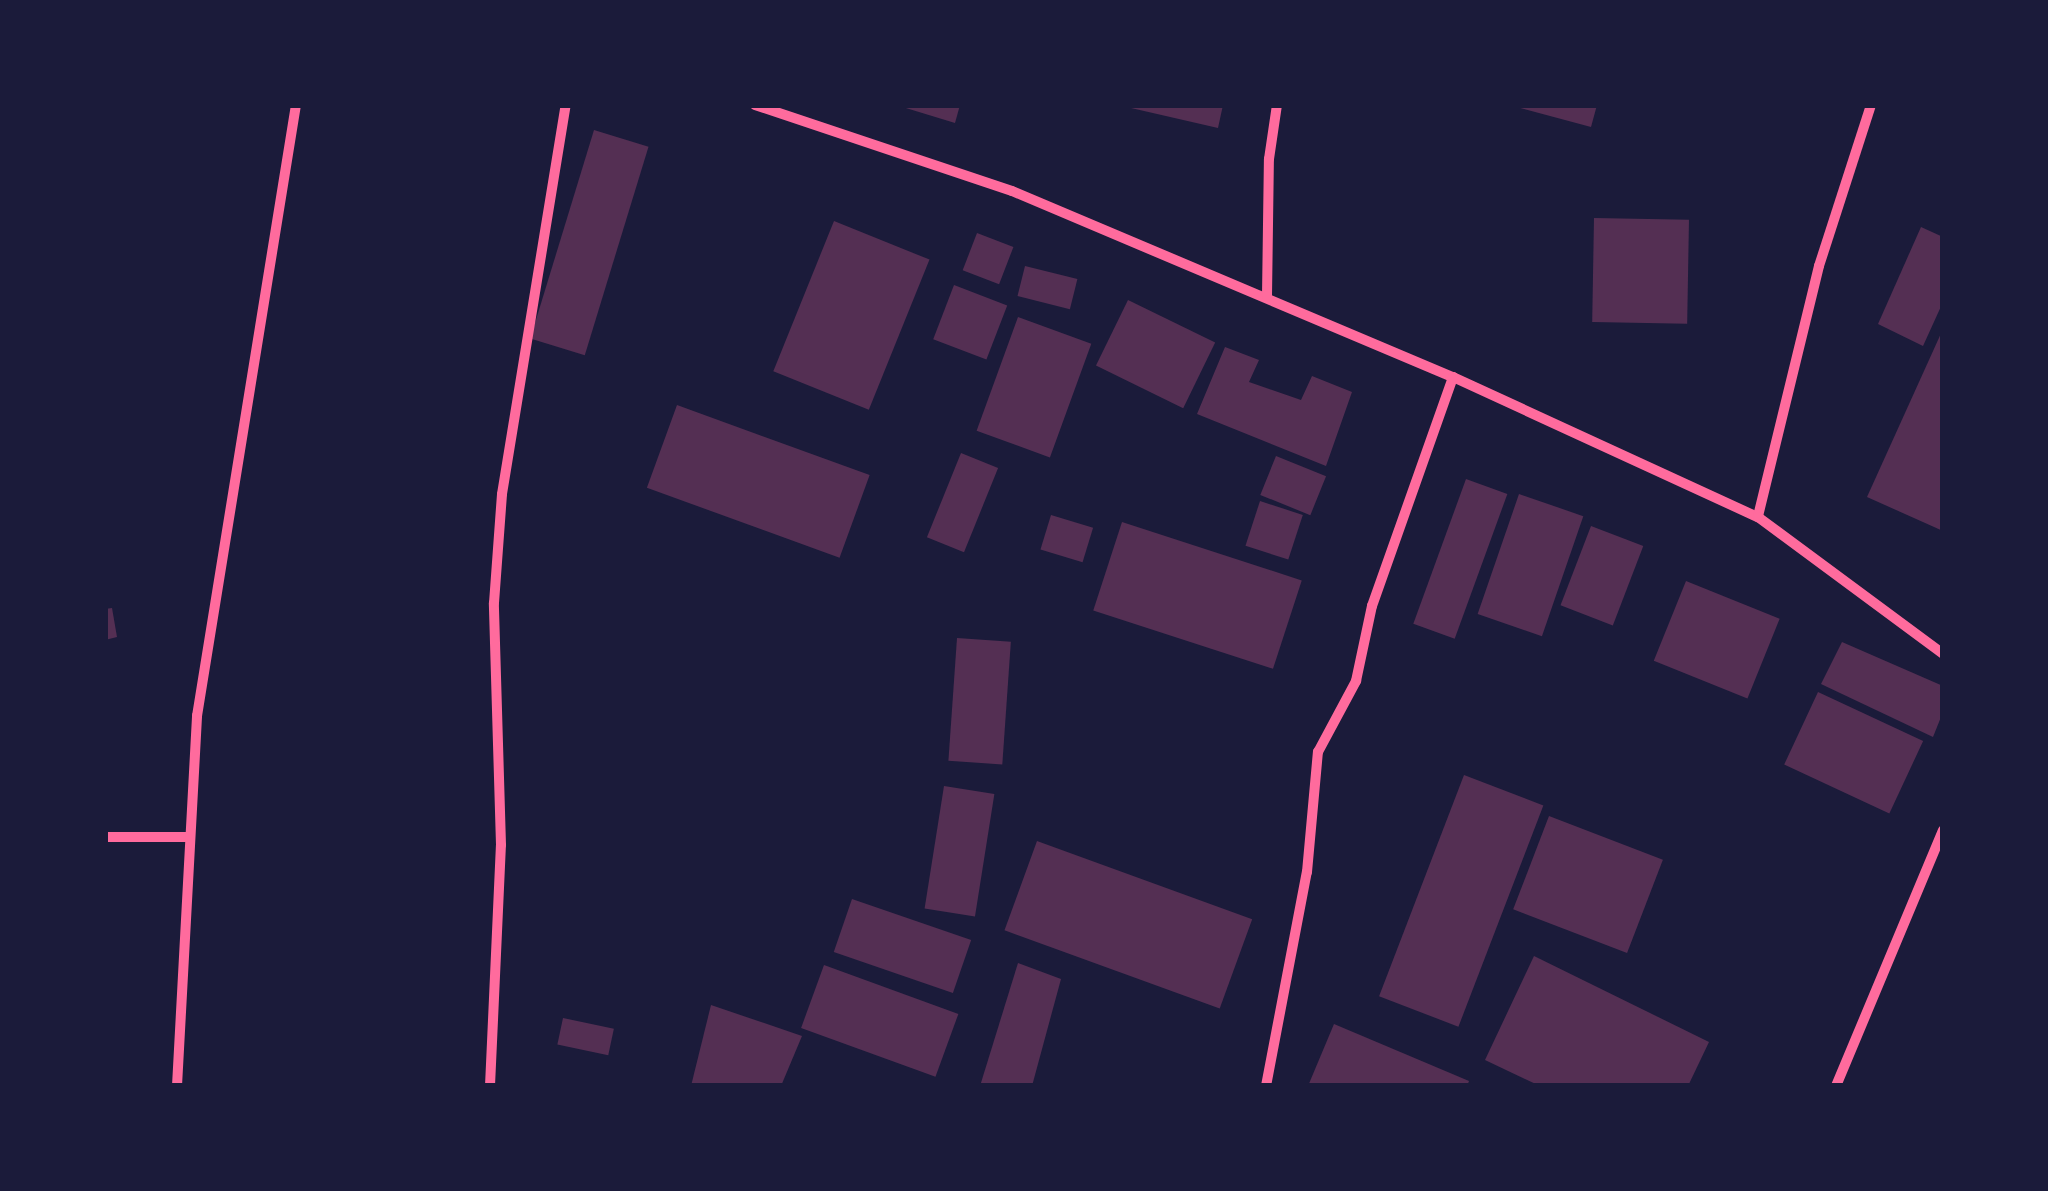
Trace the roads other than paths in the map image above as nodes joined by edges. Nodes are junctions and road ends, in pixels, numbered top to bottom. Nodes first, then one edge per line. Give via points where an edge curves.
1 (296, 105) edge
2 (566, 105) edge
3 (754, 105) edge
4 (1277, 105) edge
5 (1871, 105) edge
6 (1267, 296) junction
7 (1453, 377) junction
8 (1758, 517) junction
9 (1943, 654) edge
10 (1943, 830) edge
11 (105, 837) edge
12 (188, 837) junction
13 (177, 1086) edge
14 (490, 1086) edge
15 (1266, 1086) edge
16 (1836, 1086) edge

1 - 12 street via 197,716
2 - 14 street via 498,548 501,844
3 - 6 street via 1012,191
4 - 6 street via 1268,159
5 - 8 street via 1819,266
6 - 7 street
7 - 8 street
7 - 15 street via 1372,606 1356,681 1318,752 1307,872
8 - 9 street
10 - 16 street
11 - 12 street
12 - 13 street

